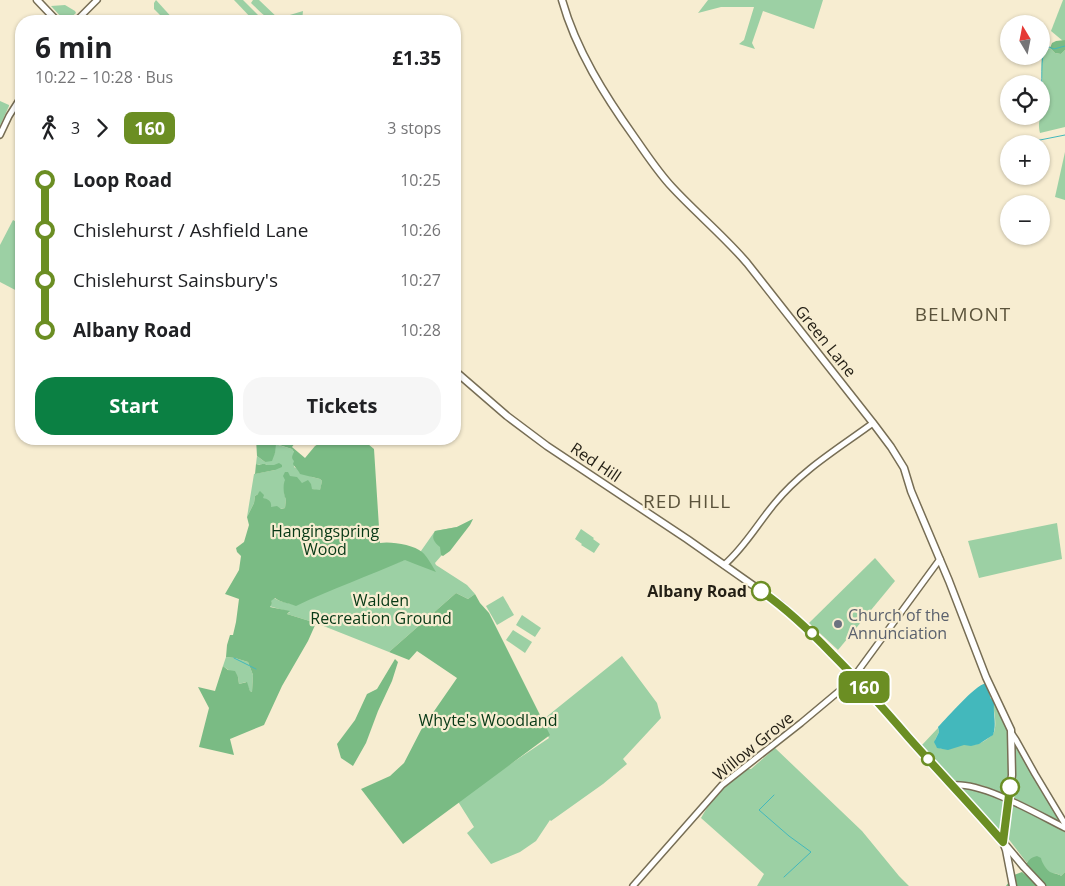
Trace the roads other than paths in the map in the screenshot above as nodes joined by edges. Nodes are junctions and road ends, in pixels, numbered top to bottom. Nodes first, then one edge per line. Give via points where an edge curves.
1 (37, 0) edge
2 (97, 0) edge
3 (562, 0) edge
4 (51, 15) edge
5 (82, 15) edge
6 (15, 106) edge
7 (0, 135) edge
8 (461, 377) edge
9 (873, 423) junction
10 (940, 558) junction
11 (724, 565) junction
12 (854, 676) junction
13 (1012, 734) junction
14 (952, 786) junction
15 (1009, 800) junction
16 (1065, 824) edge
17 (1065, 828) edge
18 (1003, 842) junction
19 (633, 886) edge
20 (1013, 886) edge
21 (1042, 886) edge

1 - 4 main road
2 - 5 street
3 - 9 main road, Green Lane via 578,42 602,88 660,173 737,251
6 - 7 street
8 - 11 main road, Red Hill via 547,446
9 - 10 main road, Green Lane via 904,468
9 - 11 street via 796,481
10 - 12 street, Willow Grove
10 - 13 main road, Green Lane
11 - 12 main road, Red Hill via 781,605
12 - 14 main road, Red Hill
12 - 19 street, Willow Grove via 801,724 722,786
13 - 15 main road
13 - 16 street
14 - 15 street via 984,790
14 - 18 main road, Red Hill
15 - 17 street
15 - 18 main road
18 - 20 main road
18 - 21 main road, Red Hill

